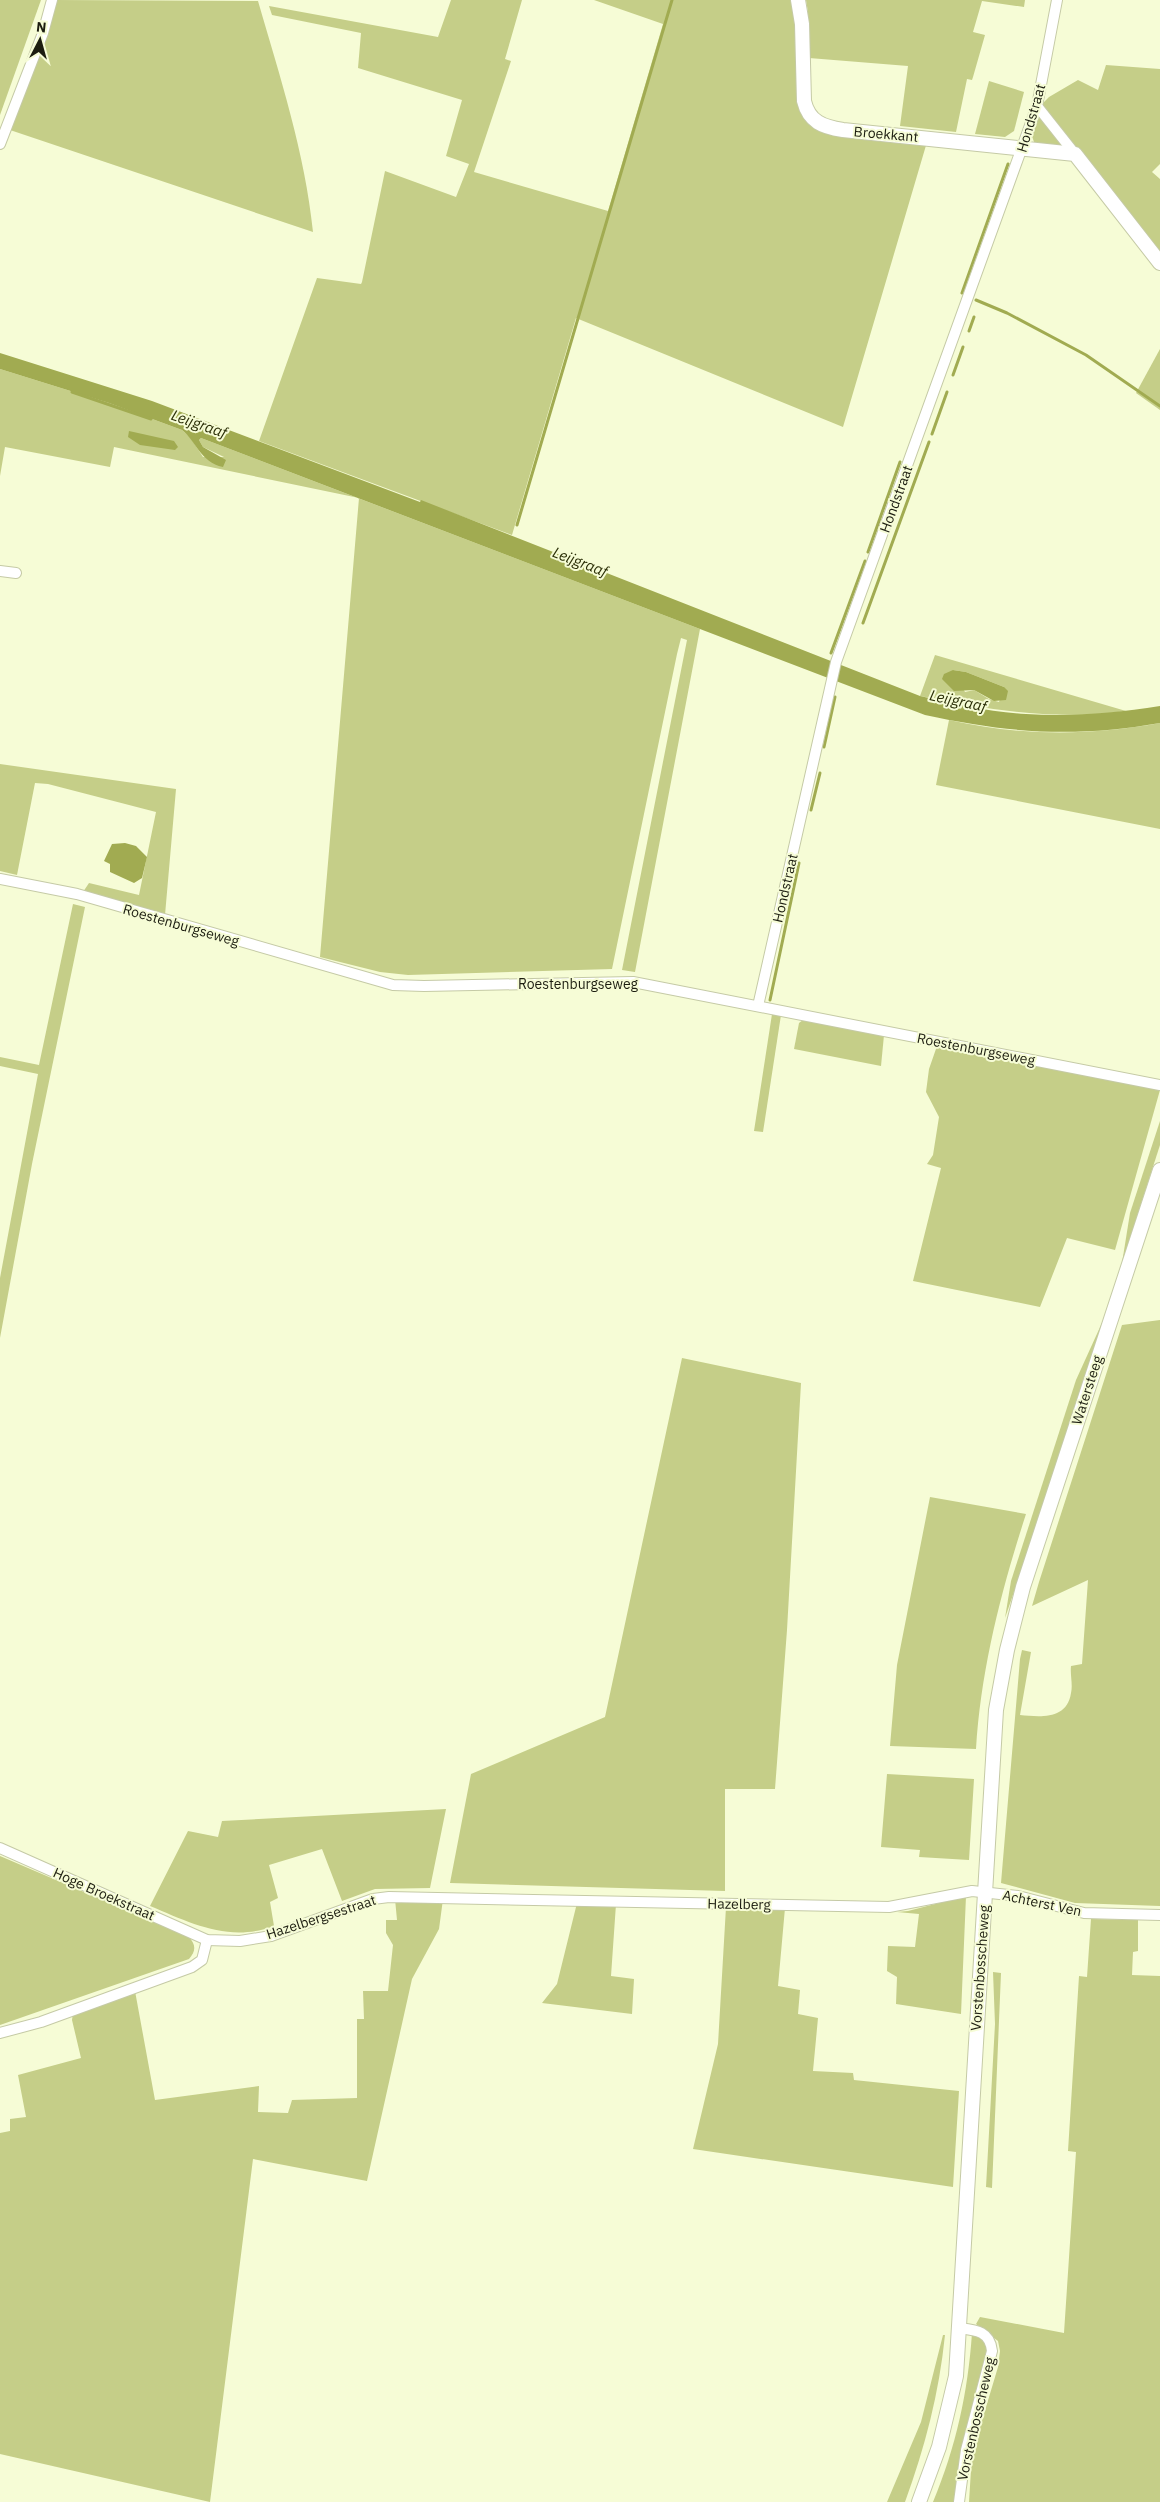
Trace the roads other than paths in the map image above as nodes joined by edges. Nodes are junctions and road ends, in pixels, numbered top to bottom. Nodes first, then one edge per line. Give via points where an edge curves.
1 (52, 0) edge
2 (1057, 0) edge
3 (800, 4) edge
4 (1037, 106) junction
5 (0, 144) edge
6 (1023, 147) junction
7 (1075, 154) junction
8 (1160, 263) edge
9 (0, 571) edge
10 (16, 573) dead end
11 (0, 879) edge
12 (758, 1006) junction
13 (1160, 1085) edge
14 (1160, 1170) edge
15 (1016, 1611) joint
16 (0, 1848) edge
17 (985, 1892) junction
18 (492, 1897) joint
19 (1160, 1915) edge
20 (207, 1940) junction
21 (0, 2033) edge
22 (959, 2328) junction
23 (919, 2502) edge
24 (958, 2502) edge

1 - 5 street via 43,33
2 - 4 street, Hondstraat
3 - 6 street, Broekkant via 804,101 806,111 820,125
4 - 6 street, Hondstraat
4 - 7 street
6 - 7 street, Broekkant
6 - 12 street, Hondstraat via 836,662
7 - 8 street
9 - 10 street
11 - 12 street, Roestenburgseweg via 77,894 393,985 633,982
12 - 13 street, Roestenburgseweg
14 - 15 street, Watersteeg
15 - 17 street, Vorstenbosscheweg via 996,1710
16 - 20 street, Hoge Broekstraat
17 - 18 street, Hazelberg via 960,1892 889,1907
17 - 19 street, Achterst Ven via 1018,1896 1084,1913
17 - 22 street, Vorstenbosscheweg
18 - 20 street, Hazelbergsestraat via 373,1898 271,1936 240,1941
20 - 21 street via 202,1960 192,1966 42,2022
22 - 23 street, Vorstenbosscheweg via 956,2376 947,2421
22 - 24 street, Vorstenbosscheweg via 983,2333 991,2342 992,2351 966,2450

